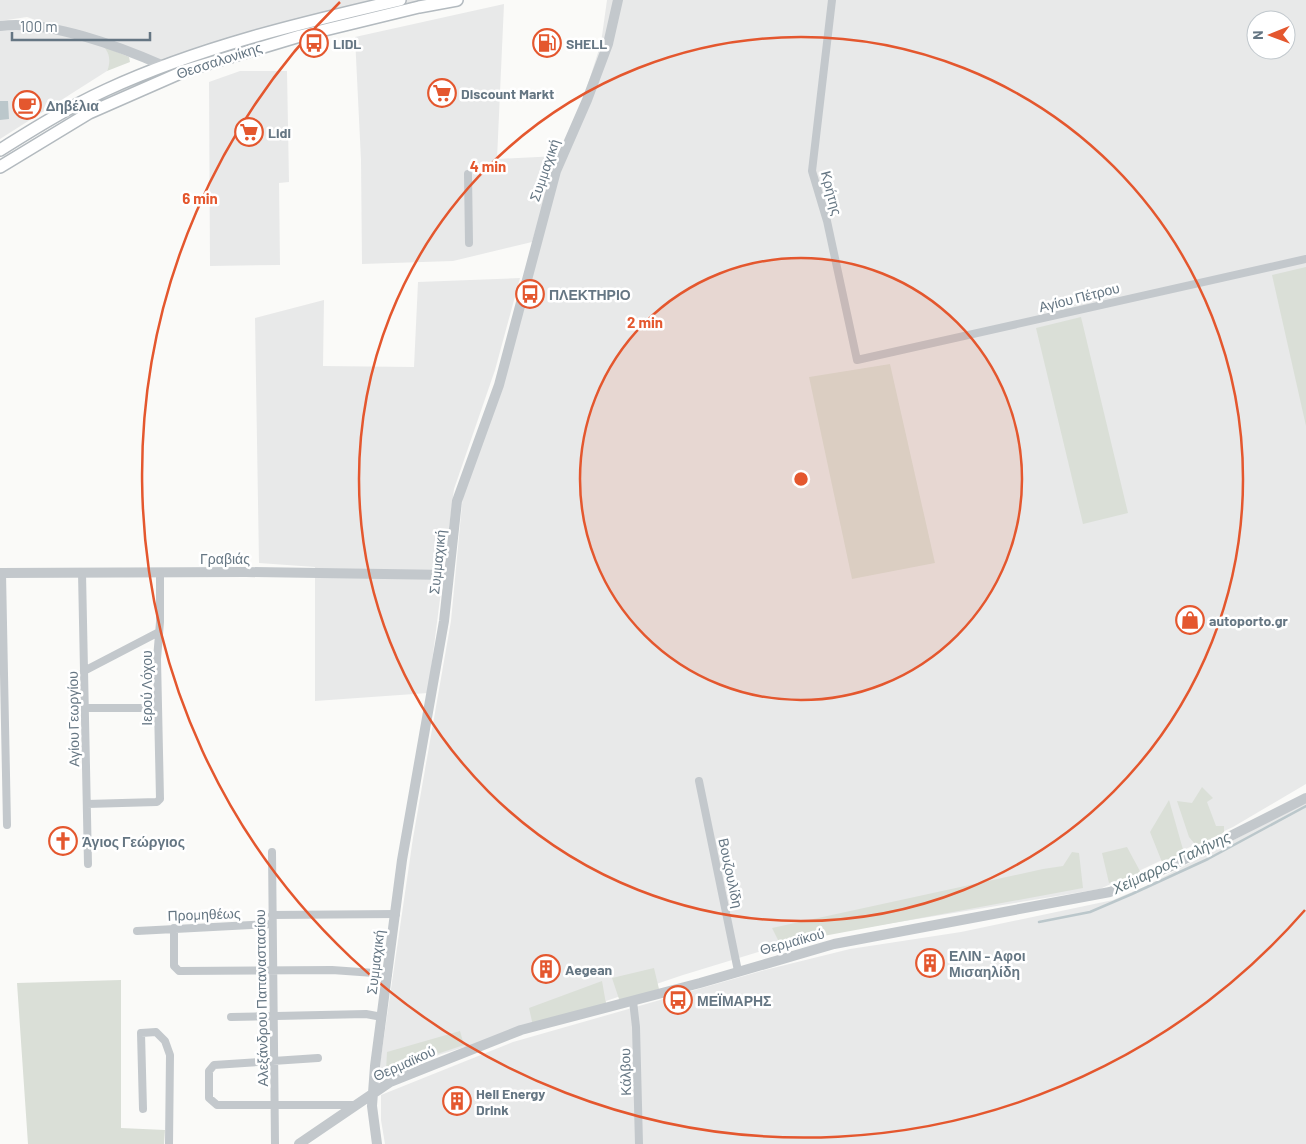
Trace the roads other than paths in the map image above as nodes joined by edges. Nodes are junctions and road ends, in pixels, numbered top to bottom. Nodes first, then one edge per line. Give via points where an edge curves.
1 (400, 0) edge
2 (457, 0) edge
3 (832, 0) edge
4 (618, 1) edge
5 (0, 26) edge
6 (164, 66) junction
7 (0, 150) edge
8 (0, 167) edge
9 (468, 174) dead end
10 (469, 243) dead end
11 (1306, 259) edge
12 (857, 360) joint
13 (1, 573) edge
14 (82, 573) junction
15 (160, 573) junction
16 (449, 575) junction
17 (159, 632) junction
18 (84, 671) junction
19 (85, 708) junction
20 (158, 708) junction
21 (699, 781) dead end
22 (1305, 798) edge
23 (87, 804) junction
24 (7, 825) dead end
25 (272, 852) dead end
26 (88, 864) dead end
27 (396, 914) junction
28 (272, 915) junction
29 (272, 924) junction
30 (174, 928) junction
31 (137, 931) dead end
32 (272, 970) junction
33 (738, 971) junction
34 (388, 974) junction
35 (633, 1000) junction
36 (273, 1016) junction
37 (231, 1017) dead end
38 (382, 1018) junction
39 (318, 1058) dead end
40 (274, 1060) junction
41 (373, 1092) junction
42 (355, 1105) junction
43 (274, 1106) junction
44 (143, 1109) dead end
45 (168, 1144) edge
46 (274, 1144) edge
47 (300, 1144) edge
48 (377, 1144) edge
49 (639, 1144) edge

1 - 6 main road, Θεσσαλονίκης via 300,24
2 - 8 main road, Θεσσαλονίκης via 300,36 186,70 89,113
3 - 12 street, Κρήτης via 812,171 828,221
4 - 16 street, Συμμαχική via 608,44 556,171 494,400 460,488
5 - 6 street via 24,24 66,33 118,47
6 - 7 main road, Θεσσαλονίκης via 77,104
9 - 10 street
11 - 12 street, Αγίου Πέτρου
13 - 14 street, Γραβιάς
13 - 24 street
14 - 15 street, Γραβιάς
14 - 18 street, Αγίου Γεωργίου
15 - 16 street, Γραβιάς
15 - 17 street, Ιερού Λόχου
16 - 27 street, Συμμαχική via 436,676 411,804
17 - 18 street
17 - 20 street, Ιερού Λόχου
18 - 19 street, Αγίου Γεωργίου
19 - 20 street
19 - 23 street, Αγίου Γεωργίου
20 - 23 street, Ιερού Λόχου via 160,799 157,802
21 - 33 street, Βουζουλίδη
22 - 33 street, Θερμαϊκού via 1169,867 1110,892 842,942
23 - 26 street, Αγίου Γεωργίου
25 - 28 street, Αλεξάνδρου Παπαναστασίου
27 - 28 street
27 - 34 street, Συμμαχική
28 - 29 street, Αλεξάνδρου Παπαναστασίου
29 - 30 street, Προμηθέως
29 - 32 street, Αλεξάνδρου Παπαναστασίου
30 - 31 street, Προμηθέως
30 - 32 street via 176,969 179,971
32 - 34 street
32 - 36 street, Αλεξάνδρου Παπαναστασίου
33 - 35 street, Θερμαϊκού
34 - 38 street, Συμμαχική
35 - 41 street, Θερμαϊκού via 521,1030 421,1068
35 - 49 street, Κάλβου
36 - 37 street
36 - 38 street via 366,1014
36 - 40 street, Αλεξάνδρου Παπαναστασίου
38 - 41 street, Συμμαχική
39 - 40 street
40 - 43 street, Αλεξάνδρου Παπαναστασίου
40 - 43 street via 214,1064 209,1071 208,1094 217,1105
41 - 42 street, Θερμαϊκού
41 - 48 street, Συμμαχική
42 - 43 street
42 - 47 street, Θερμαϊκού
43 - 46 street, Αλεξάνδρου Παπαναστασίου
44 - 45 street via 141,1033 156,1032 166,1040 170,1055

